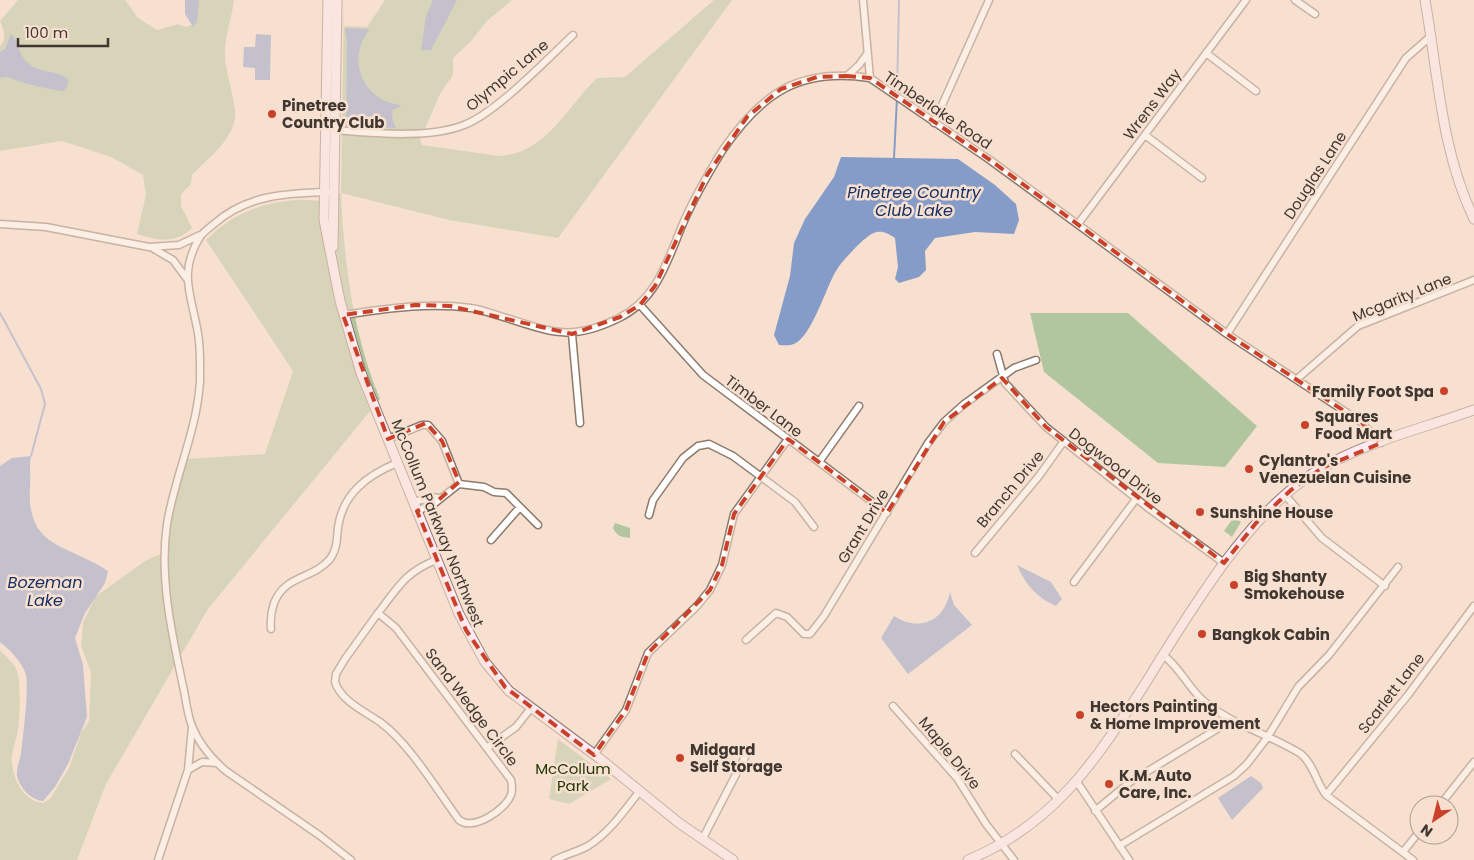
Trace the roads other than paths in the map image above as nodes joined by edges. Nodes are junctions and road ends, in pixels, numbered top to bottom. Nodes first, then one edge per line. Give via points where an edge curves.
1 (328, 0) edge
2 (337, 0) edge
3 (863, 0) edge
4 (989, 0) edge
5 (1246, 0) edge
6 (1295, 0) edge
7 (1425, 0) edge
8 (1314, 14) dead end
9 (573, 35) dead end
10 (1431, 36) junction
11 (867, 53) junction
12 (1206, 53) junction
13 (847, 76) junction
14 (870, 78) junction
15 (1256, 91) dead end
16 (934, 123) junction
17 (335, 130) junction
18 (1145, 135) junction
19 (1202, 178) dead end
20 (324, 192) junction
21 (334, 192) junction
22 (1474, 219) edge
23 (0, 224) edge
24 (1078, 224) junction
25 (201, 234) junction
26 (149, 247) junction
27 (332, 259) junction
28 (187, 279) junction
29 (1474, 280) edge
30 (640, 305) junction
31 (343, 315) junction
32 (572, 334) junction
33 (1226, 334) junction
34 (997, 354) dead end
35 (1036, 360) dead end
36 (1002, 378) junction
37 (1297, 379) junction
38 (859, 406) dead end
39 (1474, 410) edge
40 (580, 424) dead end
41 (388, 439) junction
42 (788, 439) junction
43 (1064, 441) junction
44 (1381, 443) junction
45 (819, 462) junction
46 (397, 463) junction
47 (760, 476) junction
48 (459, 484) junction
49 (1285, 495) junction
50 (1136, 499) junction
51 (415, 507) junction
52 (520, 507) junction
53 (887, 512) junction
54 (649, 515) dead end
55 (538, 525) dead end
56 (814, 527) dead end
57 (491, 540) dead end
58 (975, 553) dead end
59 (436, 560) junction
60 (1224, 563) junction
61 (1398, 568) dead end
62 (1074, 582) dead end
63 (1384, 586) junction
64 (1474, 606) edge
65 (378, 613) junction
66 (271, 629) dead end
67 (746, 640) dead end
68 (1163, 655) junction
69 (893, 706) dead end
70 (531, 708) junction
71 (1232, 720) junction
72 (192, 726) junction
73 (1267, 738) junction
74 (488, 748) junction
75 (747, 753) dead end
76 (1016, 754) dead end
77 (594, 755) junction
78 (1474, 762) edge
79 (217, 763) junction
80 (188, 770) junction
81 (1077, 782) junction
82 (639, 792) junction
83 (1326, 795) junction
84 (1448, 795) edge
85 (1059, 800) junction
86 (1095, 811) junction
87 (702, 840) junction
88 (1001, 843) junction
89 (1409, 844) edge
90 (1119, 846) junction
91 (1403, 852) junction
92 (158, 860) edge
93 (351, 860) edge
94 (555, 860) edge
95 (733, 860) edge
96 (968, 860) edge
97 (1014, 860) edge
98 (1129, 860) edge
99 (1413, 860) edge

1 - 20 street, McCollum Parkway Northwest
2 - 17 street, McCollum Parkway Northwest
3 - 11 street
4 - 16 street
5 - 12 street, Wrens Way
6 - 8 street
7 - 10 street
9 - 17 street, Olympic Lane via 496,104 465,125 439,132
10 - 22 street via 1452,161 1460,190
10 - 33 street, Douglas Lane via 1406,58
11 - 13 street via 860,65
11 - 14 street
12 - 15 street
12 - 18 street, Wrens Way
13 - 14 street, Timberlake Road
13 - 30 street, Timberlake Road via 817,77 781,89 746,117 707,175 666,267
14 - 16 street, Timberlake Road
16 - 24 street, Timberlake Road
17 - 21 street, McCollum Parkway Northwest
18 - 19 street
18 - 24 street, Wrens Way
20 - 21 street
20 - 25 street via 281,194 255,200 226,214
20 - 27 street, McCollum Parkway Northwest via 326,230
21 - 27 street, McCollum Parkway Northwest
23 - 26 street via 46,227
24 - 33 street, Timberlake Road
25 - 26 street via 179,245
25 - 28 street
26 - 28 street via 173,260
27 - 31 street, McCollum Parkway Northwest
28 - 72 street via 198,330 200,381 193,431 167,526 165,572 177,662
29 - 37 street, Mcgarity Lane via 1358,326
30 - 32 street, Timberlake Road via 597,328
30 - 42 street, Timber Lane via 703,375
31 - 32 street, Timberlake Road via 416,305 450,306 473,308 534,328
31 - 41 street, McCollum Parkway Northwest via 361,372
32 - 40 street
33 - 37 street, Timberlake Road
34 - 36 street, Dogwood Drive
35 - 36 street via 1014,368
36 - 43 street, Dogwood Drive via 1030,412
36 - 53 street, Grant Drive via 944,422
37 - 44 street, Timberlake Road via 1361,422
38 - 45 street
39 - 44 street
41 - 46 street, McCollum Parkway Northwest
41 - 48 street via 422,425 428,426 442,441
42 - 45 street, Timber Lane
42 - 47 street
43 - 50 street, Dogwood Drive
43 - 58 street, Branch Drive
44 - 49 street via 1322,468
45 - 53 street, Timber Lane
46 - 51 street, McCollum Parkway Northwest
46 - 66 street via 370,476 350,496 339,518 336,546 330,558 320,568 283,588 271,614
47 - 54 street via 720,448 709,444 698,446 683,458 653,500
47 - 56 street via 795,502
47 - 77 street via 734,514 722,564 710,590 648,653 626,710
48 - 51 street via 438,498
48 - 52 street via 506,493
49 - 60 street via 1256,523
49 - 63 street via 1322,538
50 - 60 street, Dogwood Drive
50 - 62 street
51 - 59 street, McCollum Parkway Northwest
52 - 55 street
52 - 57 street
53 - 67 street, Grant Drive via 826,617 810,634 804,634 787,617 776,613
59 - 65 street, Sand Wedge Circle via 410,573
59 - 70 street, McCollum Parkway Northwest via 462,623 485,662 500,682
60 - 68 street
61 - 63 street
63 - 73 street via 1329,655 1298,687
64 - 83 street, Scarlett Lane via 1408,695
65 - 74 street, Sand Wedge Circle via 396,628
65 - 74 street, Sand Wedge Circle via 339,667 335,682 339,691 390,730 460,820 467,824 490,815 511,795 512,780
68 - 71 street via 1204,702
68 - 81 street via 1102,750
69 - 88 street, Maple Drive via 957,778
70 - 74 street via 516,727
70 - 77 street, McCollum Parkway Northwest
71 - 73 street
71 - 86 street via 1130,782
72 - 79 street
72 - 80 street
73 - 83 street via 1305,758
73 - 90 street via 1234,776
75 - 87 street
76 - 85 street
77 - 82 street, McCollum Parkway Northwest
78 - 84 street
79 - 80 street via 202,762
79 - 93 street
80 - 92 street
81 - 85 street
81 - 86 street
82 - 87 street, McCollum Parkway Northwest
82 - 94 street via 612,826 597,839
83 - 91 street
85 - 88 street
86 - 90 street
87 - 95 street, McCollum Parkway Northwest
88 - 96 street
88 - 97 street, Maple Drive
89 - 91 street
90 - 98 street
91 - 99 street

